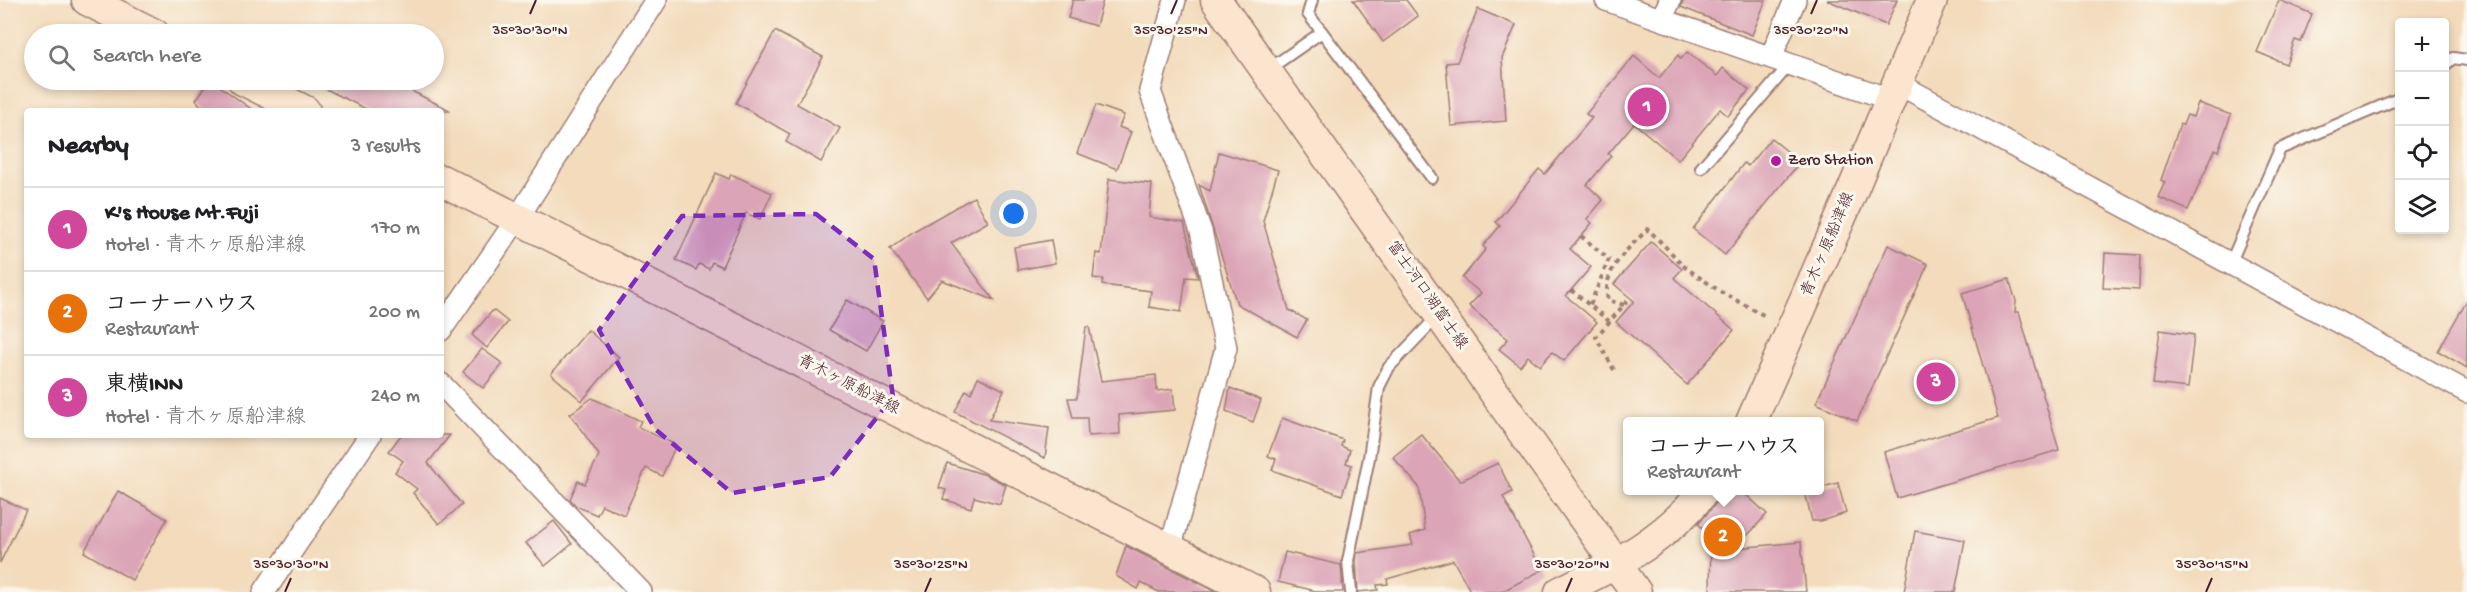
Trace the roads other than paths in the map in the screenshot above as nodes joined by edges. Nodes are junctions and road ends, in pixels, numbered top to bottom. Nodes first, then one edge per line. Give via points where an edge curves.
1 (87, 0) edge
2 (656, 0) edge
3 (1175, 0) edge
4 (1216, 0) edge
5 (1312, 0) edge
6 (1606, 0) edge
7 (1796, 0) edge
8 (1932, 0) edge
9 (1666, 10) edge
10 (134, 24) edge
11 (1322, 32) junction
12 (2467, 60) edge
13 (1780, 61) junction
14 (2449, 62) edge
15 (1266, 71) junction
16 (263, 90) edge
17 (1893, 91) junction
18 (2395, 100) edge
19 (299, 108) edge
20 (1701, 168) dead end
21 (1432, 178) dead end
22 (444, 182) edge
23 (516, 219) junction
24 (2230, 264) junction
25 (1439, 315) junction
26 (444, 326) edge
27 (444, 387) edge
28 (2467, 392) edge
29 (1753, 417) edge
30 (368, 438) edge
31 (1700, 495) edge
32 (1170, 549) junction
33 (1616, 564) junction
34 (264, 592) edge
35 (641, 592) edge
36 (1255, 592) edge
37 (1351, 592) edge
38 (1560, 592) edge
39 (1636, 592) edge

1 - 10 main road
2 - 23 street
3 - 32 street via 1150,92 1201,231 1226,348
4 - 15 main road, 富士河口湖富士線
5 - 11 lane via 1308,14
6 - 9 street
7 - 13 street
8 - 17 main road, 青木ヶ原船津線
9 - 13 street
11 - 15 lane
11 - 21 lane
12 - 14 lane via 2453,58
13 - 17 street
13 - 20 lane
15 - 25 main road, 富士河口湖富士線
16 - 19 main road
17 - 24 street
17 - 29 main road, 青木ヶ原船津線
18 - 24 lane via 2280,149
22 - 23 main road, 青木ヶ原船津線
23 - 26 street
23 - 32 main road, 青木ヶ原船津線
24 - 28 street
25 - 33 main road, 富士河口湖富士線
25 - 37 lane via 1389,368 1379,387 1348,561
27 - 35 street
30 - 34 street
31 - 33 main road via 1667,532
32 - 36 main road, 青木ヶ原船津線
33 - 38 main road
33 - 39 main road, 富士河口湖富士線

